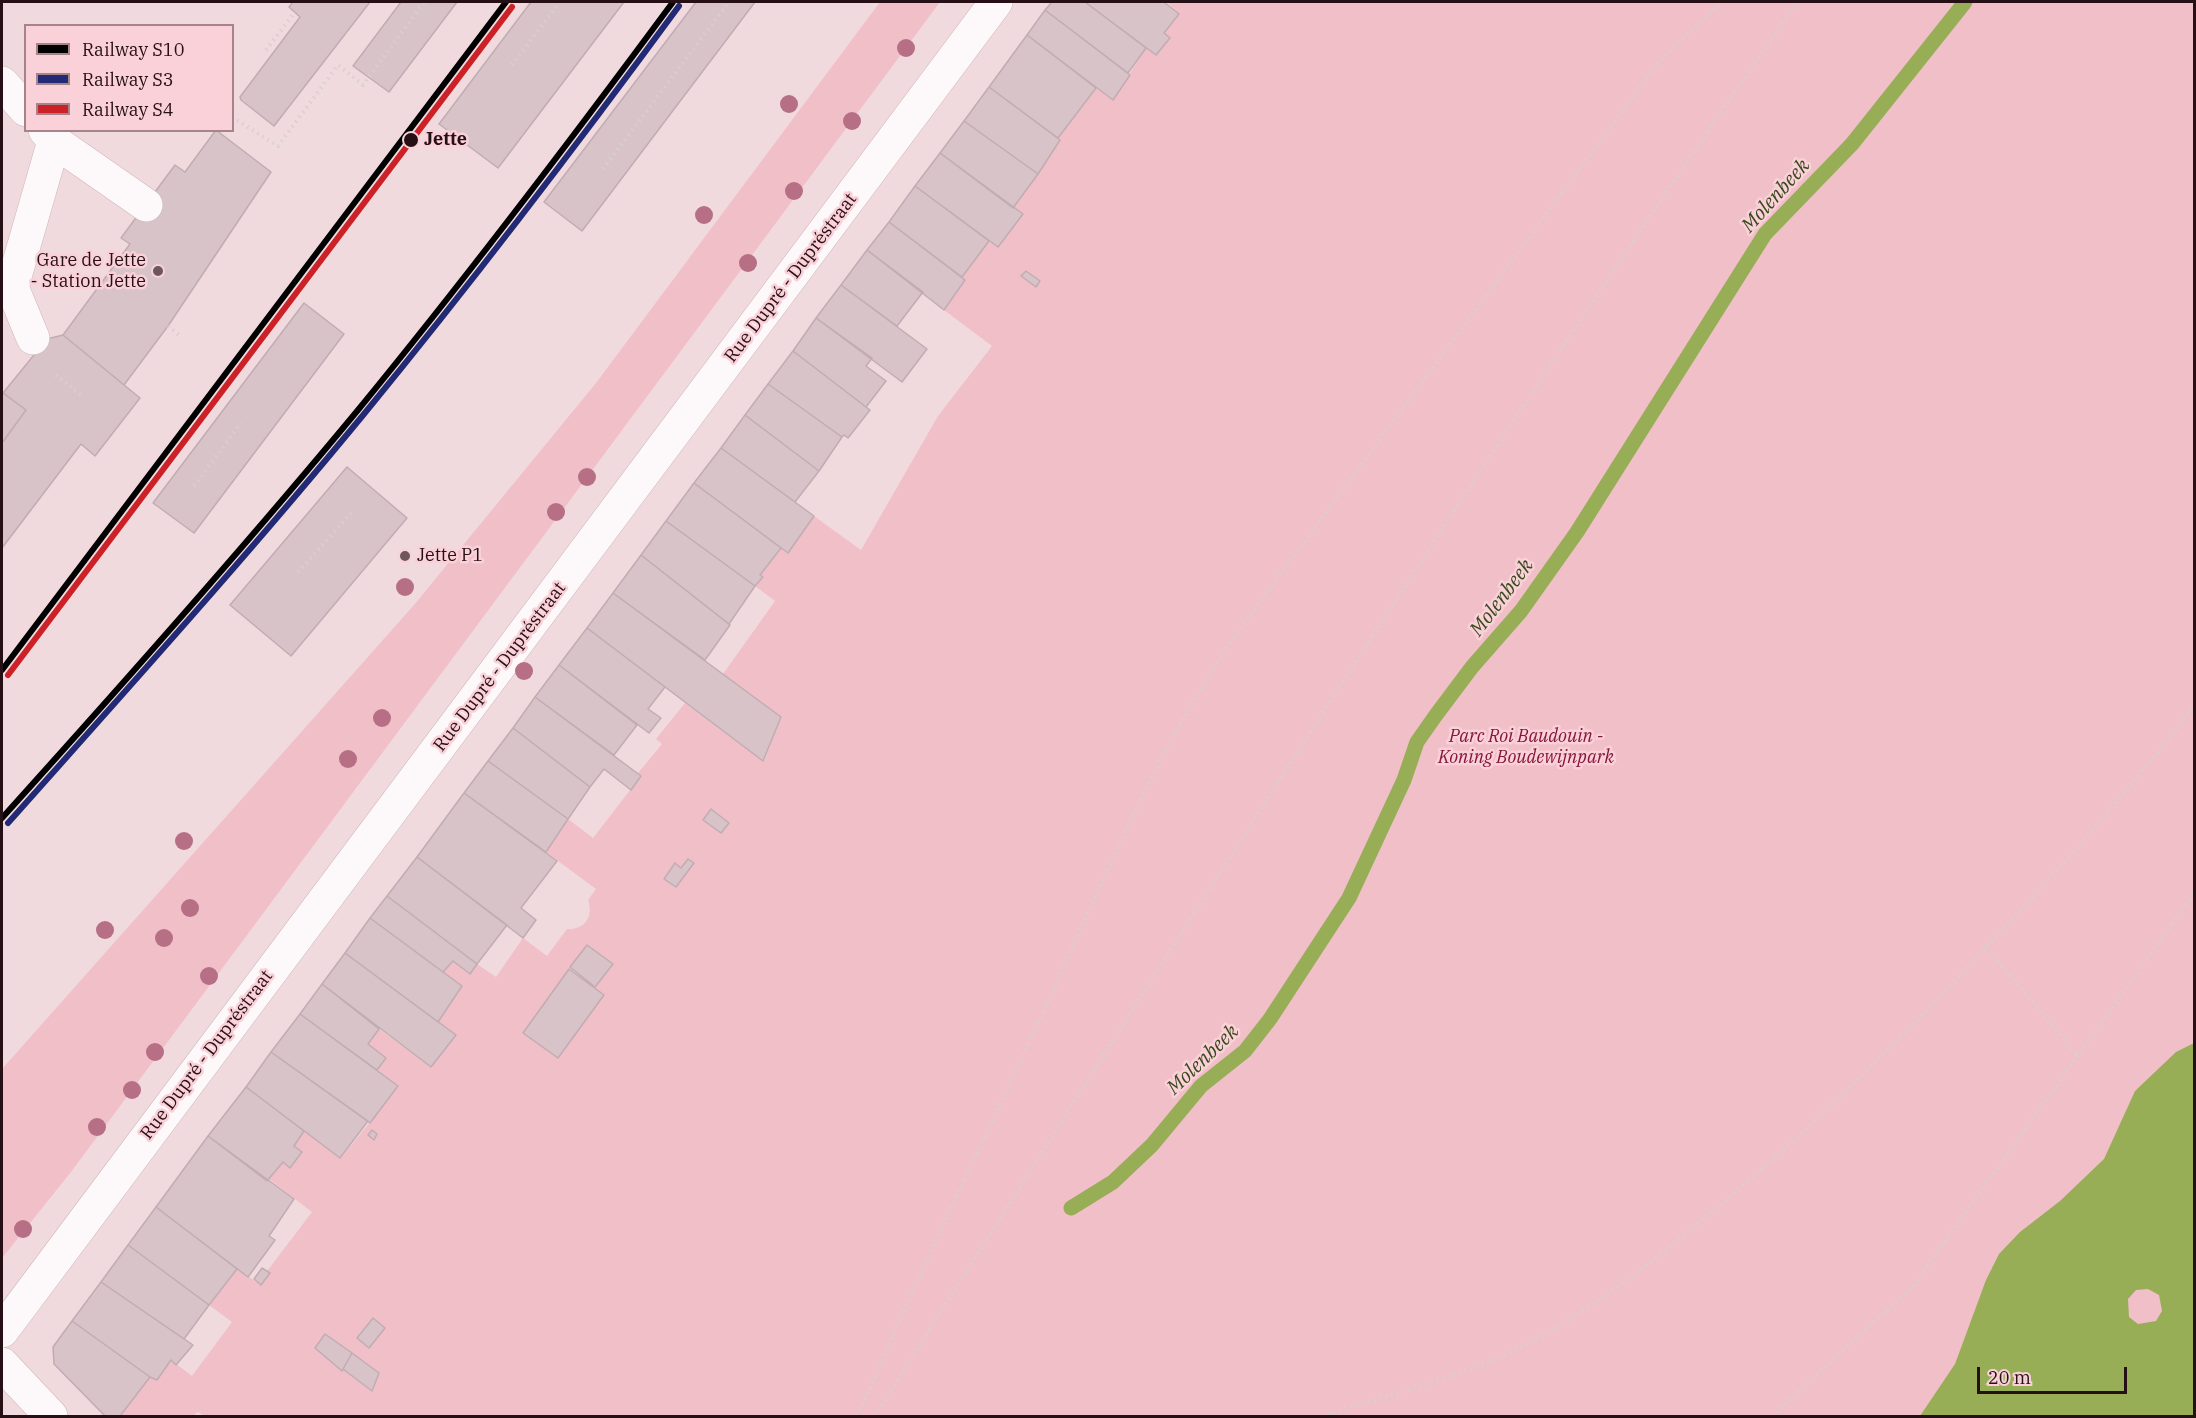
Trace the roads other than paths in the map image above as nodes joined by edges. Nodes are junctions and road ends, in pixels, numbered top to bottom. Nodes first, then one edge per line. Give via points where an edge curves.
1 (996, 2) edge
2 (2, 83) edge
3 (24, 108) edge
4 (59, 134) edge
5 (146, 205) dead end
6 (33, 338) dead end
7 (2, 1331) edge
8 (2, 1364) edge
9 (2, 1376) edge
10 (24, 1416) edge
11 (51, 1416) edge

1 - 7 street, Rue Dupré - Dupréstraat
2 - 3 street
4 - 5 street
4 - 6 street via 12,287
8 - 11 street
9 - 10 street

